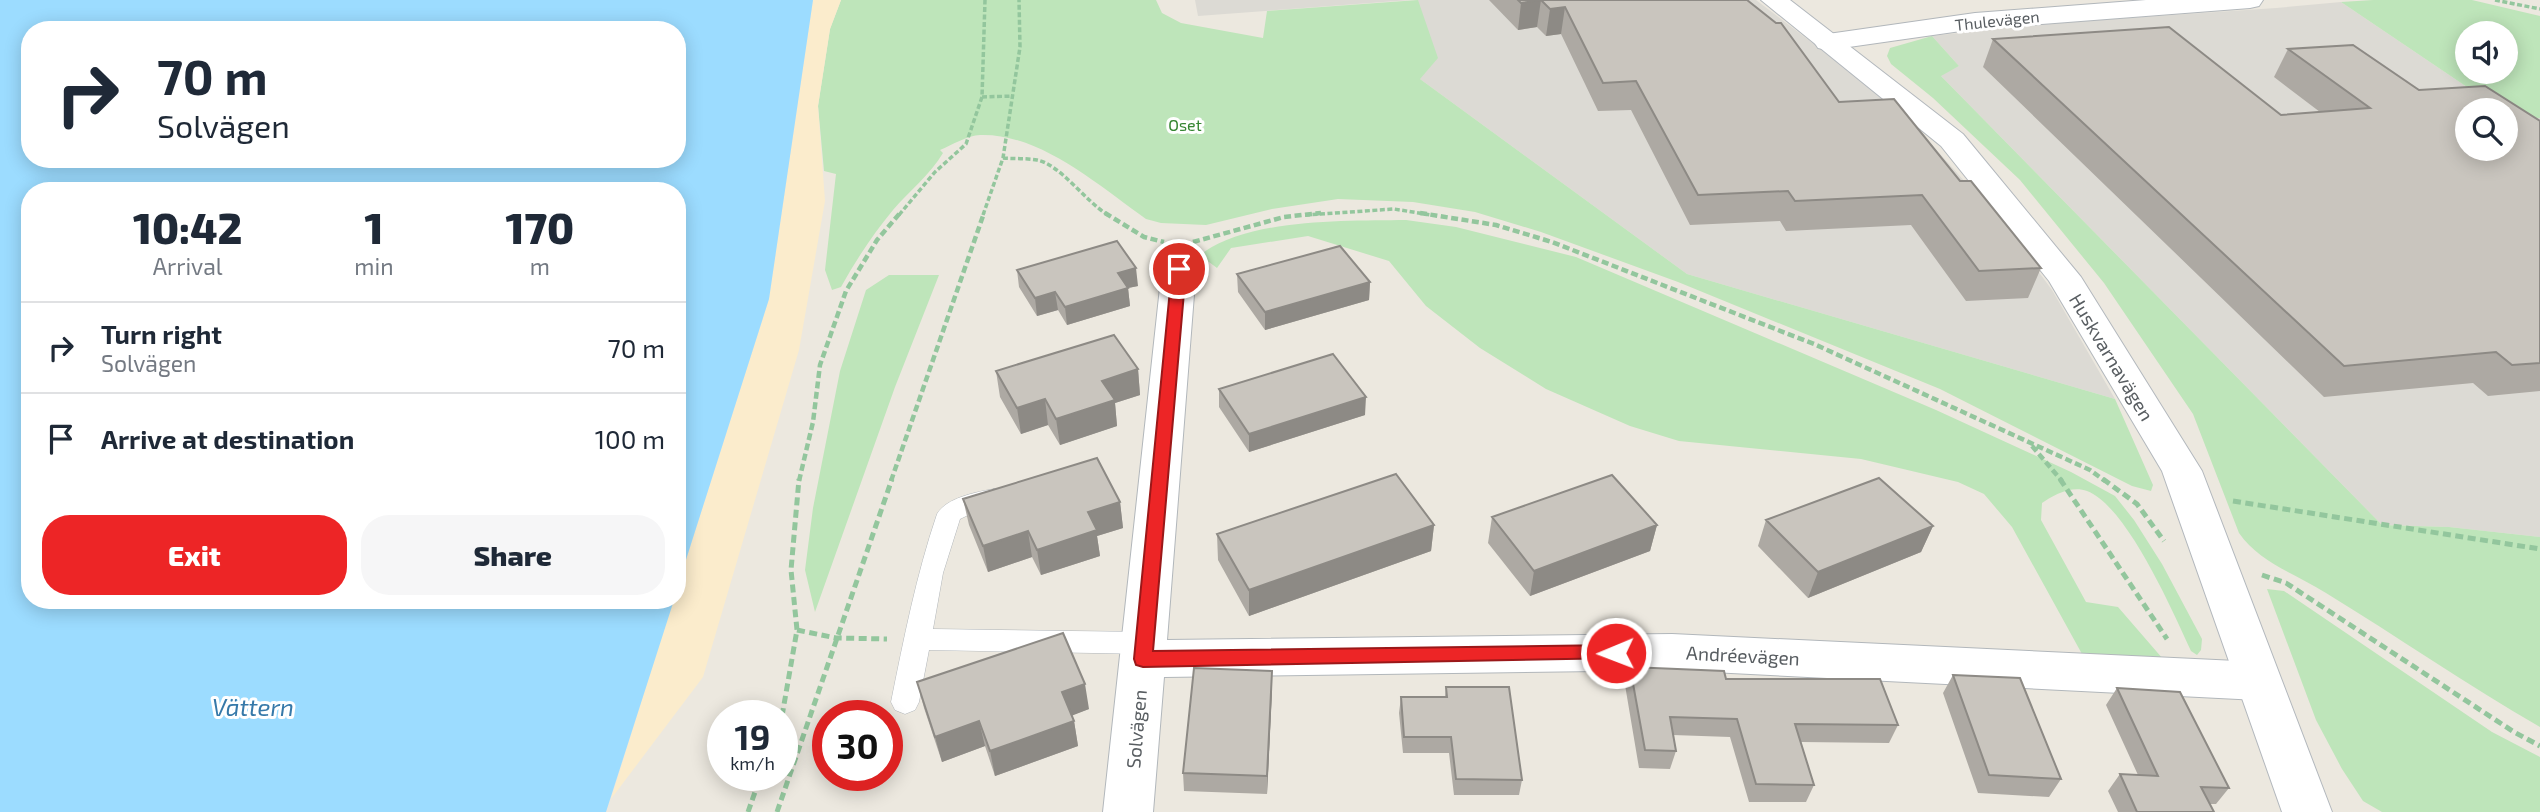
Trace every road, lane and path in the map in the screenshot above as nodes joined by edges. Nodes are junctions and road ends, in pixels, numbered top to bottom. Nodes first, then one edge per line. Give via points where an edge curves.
1 (985, 0) edge
2 (1019, 0) edge
3 (1774, 0) edge
4 (2043, 0) edge
5 (2235, 0) edge
6 (2495, 0) edge
7 (1967, 9) edge
8 (2540, 9) edge
9 (1822, 38) junction
10 (1014, 96) junction
11 (982, 97) junction
12 (1003, 159) junction
13 (1179, 252) junction
14 (2029, 443) junction
15 (2190, 494) junction
16 (1014, 495) edge
17 (2540, 548) edge
18 (2215, 564) junction
19 (797, 630) junction
20 (836, 638) junction
21 (916, 639) junction
22 (1144, 651) junction
23 (2193, 678) junction
24 (2258, 681) junction
25 (785, 700) edge
26 (905, 702) dead end
27 (2540, 746) edge
28 (755, 791) edge
29 (748, 812) edge
30 (777, 812) edge
31 (1128, 812) edge
32 (2307, 812) edge

1 - 11 path
2 - 10 path
3 - 9 street, Huskvarnavägen
4 - 7 street, Thulevägen
5 - 7 street, Thulevägen
6 - 8 path
7 - 9 street, Thulevägen
9 - 15 street, Huskvarnavägen via 1952,140 2064,277 2182,471
10 - 11 path
10 - 12 path
11 - 19 path via 967,144 935,172 877,240 846,291 824,353 796,492 791,570
12 - 13 path via 1039,160 1056,169 1092,205
12 - 20 path
13 - 14 path via 1255,223 1349,210 1394,209 1496,225 1552,242 1814,344
13 - 22 street, Solvägen
14 - 18 path via 2116,486 2137,504 2173,553
14 - 23 path via 2061,480
15 - 17 path
15 - 18 street, Huskvarnavägen
16 - 21 lane via 979,500 949,514
18 - 24 street, Huskvarnavägen
18 - 27 path via 2286,583
19 - 20 path
19 - 25 path
20 - 21 path
20 - 30 path
21 - 22 lane
21 - 26 lane
22 - 23 street, Andréevägen via 1672,652
22 - 31 street, Solvägen
23 - 24 street, Andréevägen
24 - 32 street, Huskvarnavägen
28 - 29 path

